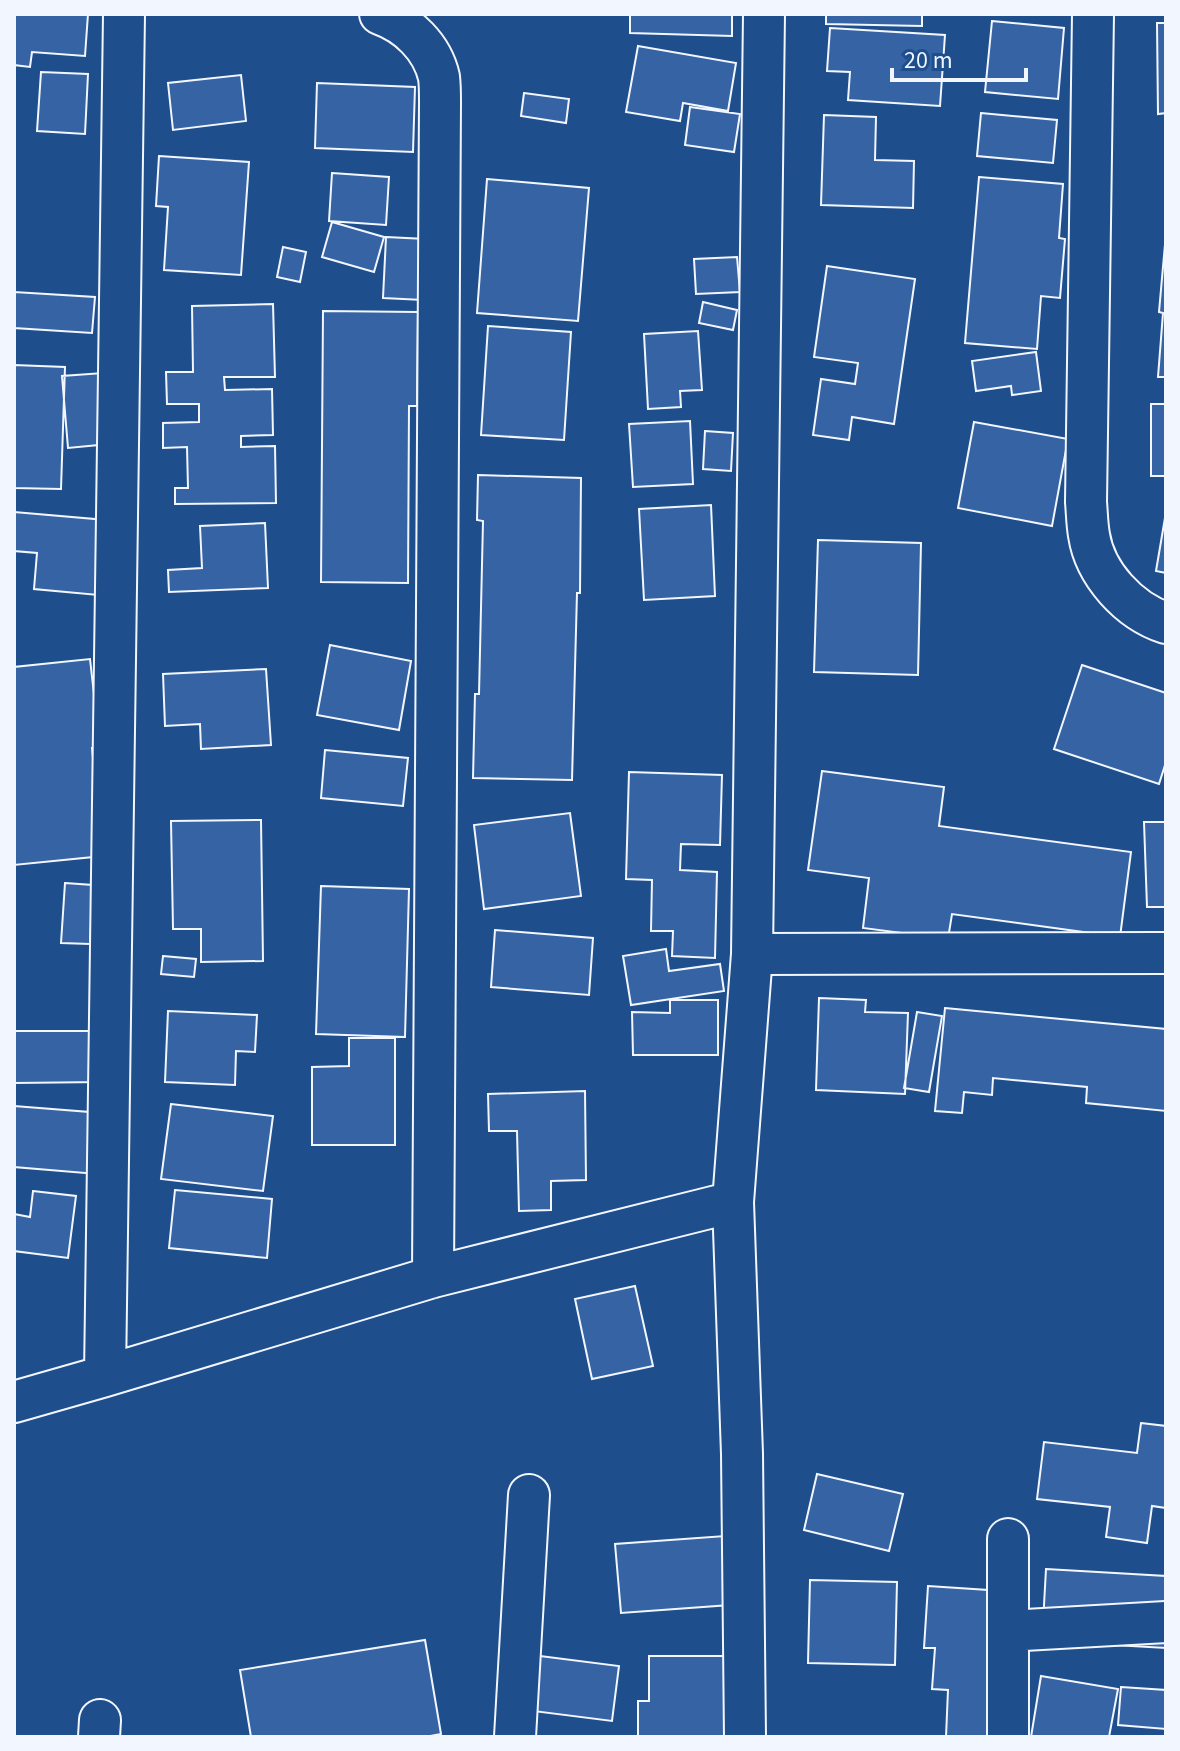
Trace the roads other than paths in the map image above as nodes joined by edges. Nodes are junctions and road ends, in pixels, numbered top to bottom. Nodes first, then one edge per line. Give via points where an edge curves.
1 (124, 14) edge
2 (380, 14) edge
3 (764, 14) edge
4 (1093, 14) edge
5 (1166, 623) edge
6 (1166, 953) edge
7 (752, 954) junction
8 (733, 1202) junction
9 (433, 1277) junction
10 (105, 1376) junction
11 (14, 1402) edge
12 (529, 1495) dead end
13 (1008, 1539) dead end
14 (1166, 1622) edge
15 (1008, 1631) junction
16 (515, 1737) edge
17 (745, 1737) edge
18 (1008, 1737) edge

1 - 10 street
2 - 9 street via 414,33 439,77
3 - 7 street
4 - 5 street via 1089,537 1101,569 1123,597
6 - 7 street
7 - 8 street
8 - 9 street
8 - 17 street
9 - 10 street
10 - 11 street
12 - 16 street
13 - 15 street
14 - 15 street
15 - 18 street

